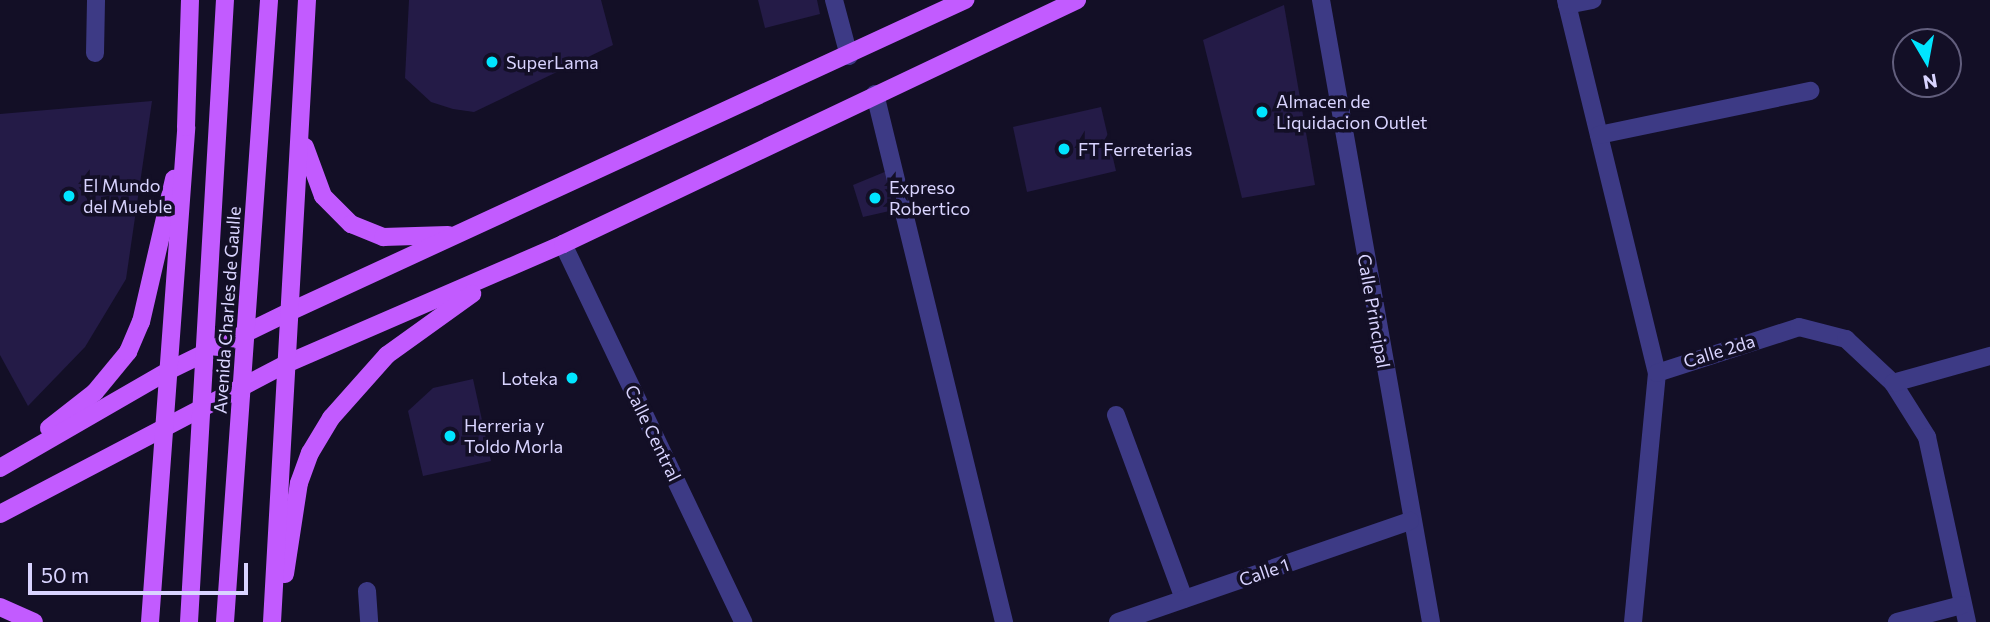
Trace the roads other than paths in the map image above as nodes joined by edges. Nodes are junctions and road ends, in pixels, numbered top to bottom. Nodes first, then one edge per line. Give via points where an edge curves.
1 (96, 0) edge
2 (190, 0) edge
3 (225, 0) edge
4 (269, 0) edge
5 (307, 0) edge
6 (834, 0) edge
7 (965, 0) edge
8 (1077, 0) edge
9 (1321, 0) edge
10 (1592, 0) edge
11 (1566, 3) edge
12 (95, 54) dead end
13 (849, 56) junction
14 (1810, 91) dead end
15 (875, 94) junction
16 (302, 111) junction
17 (186, 127) junction
18 (1599, 135) junction
19 (482, 226) junction
20 (563, 244) junction
21 (507, 270) junction
22 (289, 312) junction
23 (1990, 356) edge
24 (286, 364) junction
25 (170, 370) junction
26 (1657, 373) junction
27 (1894, 383) junction
28 (1116, 415) dead end
29 (166, 425) junction
30 (0, 466) edge
31 (0, 514) edge
32 (1410, 521) junction
33 (367, 591) dead end
34 (1184, 599) junction
35 (0, 607) edge
36 (1964, 613) edge
37 (34, 622) edge
38 (150, 622) edge
39 (189, 622) edge
40 (225, 622) edge
41 (275, 622) edge
42 (369, 622) edge
43 (743, 622) edge
44 (1004, 622) edge
45 (1118, 622) edge
46 (1431, 622) edge
47 (1633, 622) edge
48 (1897, 622) edge

1 - 12 street
2 - 17 main road
3 - 39 main road, Avenida Charles de Gaulle, bridge
4 - 40 main road, Avenida Charles de Gaulle, bridge
5 - 16 main road
6 - 13 street
7 - 13 main road
8 - 15 main road
9 - 32 street, Calle Principal
10 - 11 street
11 - 18 street
13 - 19 main road via 606,164
14 - 18 street
15 - 20 main road
15 - 44 street
16 - 19 main road via 313,177 336,212 351,224 383,237 402,238 450,235
16 - 22 main road
17 - 25 main road
17 - 30 main road via 141,322 128,352 95,392
18 - 26 street
19 - 22 main road
20 - 21 main road
20 - 43 street, Calle Central
21 - 24 main road
21 - 41 main road via 387,355 331,418 299,483
22 - 24 main road
22 - 25 main road
23 - 27 street
24 - 29 main road
24 - 41 main road
25 - 29 main road
25 - 30 main road
26 - 27 street, Calle 2da via 1799,327 1846,339
26 - 47 street
27 - 36 street, Calle 2da via 1927,438
28 - 34 street
29 - 31 main road
29 - 38 main road
32 - 34 street, Calle 1
32 - 46 street, Calle Principal
33 - 42 street
34 - 45 street, Calle 1
35 - 37 main road
36 - 48 street

